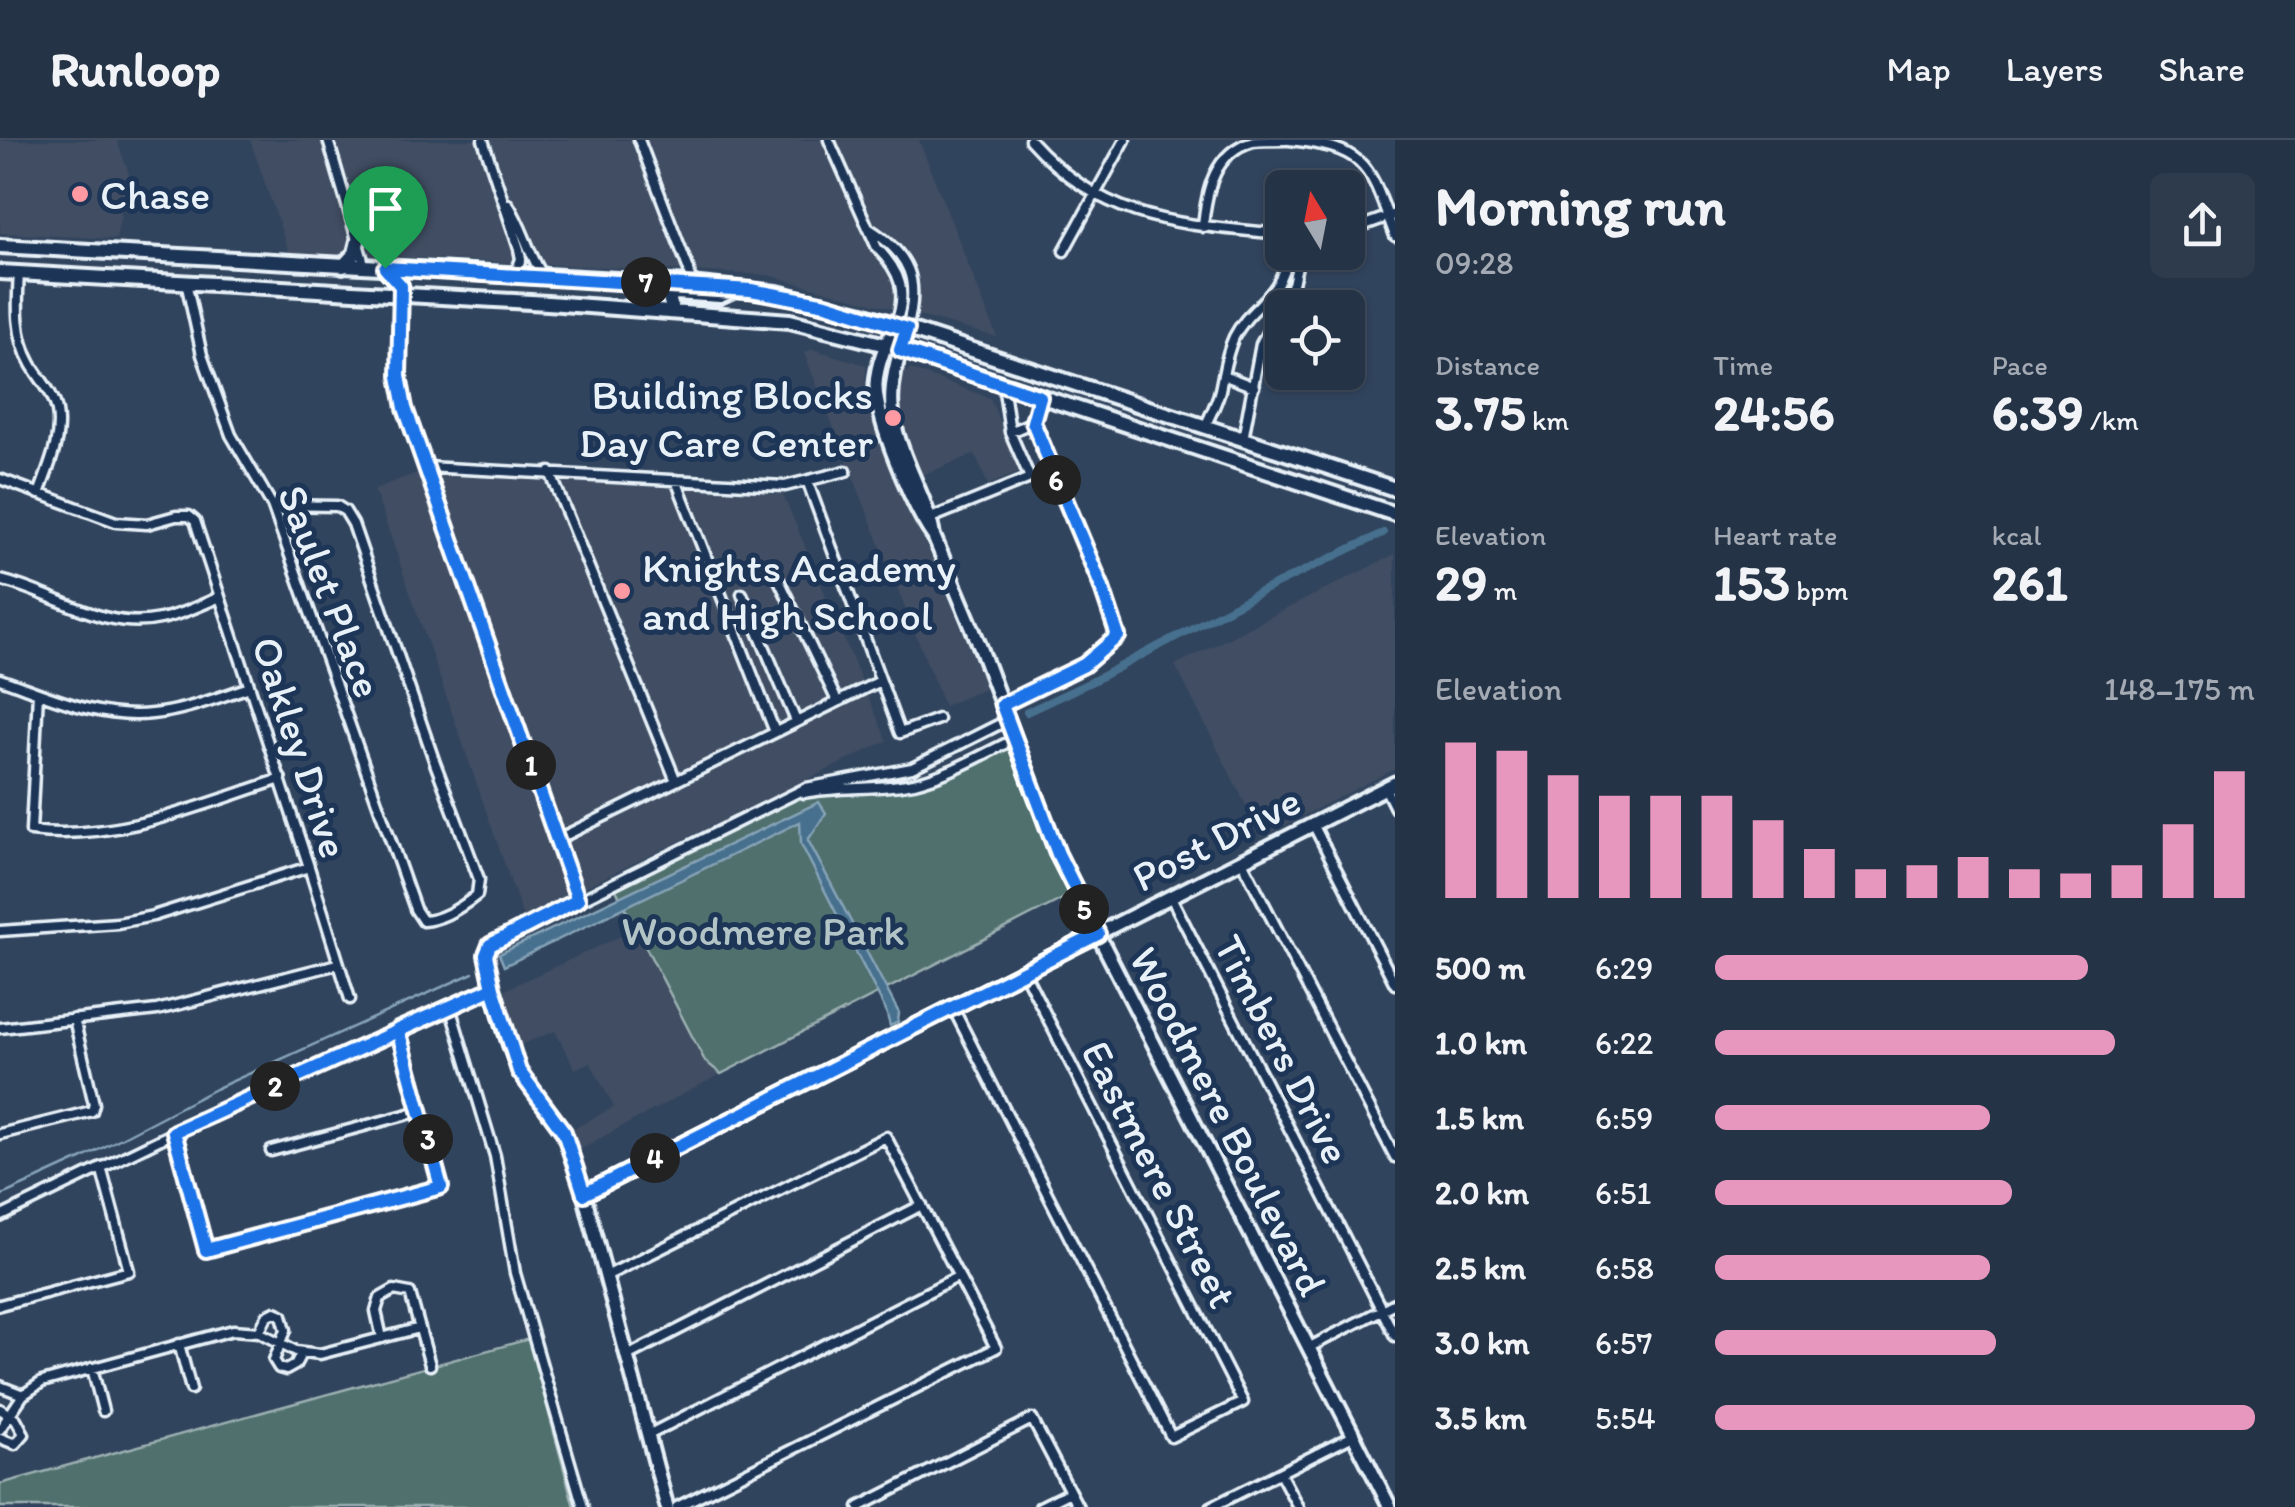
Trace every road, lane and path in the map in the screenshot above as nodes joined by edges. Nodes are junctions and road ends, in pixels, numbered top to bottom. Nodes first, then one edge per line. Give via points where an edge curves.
1 (328, 140) edge
2 (484, 140) edge
3 (639, 140) edge
4 (829, 140) edge
5 (1030, 140) edge
6 (1125, 140) edge
7 (1287, 140) edge
8 (1094, 194) junction
9 (503, 195) junction
10 (1392, 216) edge
11 (1365, 225) edge
12 (1204, 227) junction
13 (1265, 232) edge
14 (1395, 236) edge
15 (359, 237) junction
16 (0, 246) edge
17 (31, 248) junction
18 (1064, 251) dead end
19 (135, 254) junction
20 (211, 258) junction
21 (343, 266) junction
22 (366, 267) junction
23 (385, 268) junction
24 (1282, 270) edge
25 (1295, 270) edge
26 (0, 272) edge
27 (19, 274) junction
28 (41, 274) junction
29 (515, 275) junction
30 (542, 276) junction
31 (134, 279) junction
32 (183, 282) junction
33 (641, 282) junction
34 (217, 284) junction
35 (690, 284) junction
36 (1277, 286) junction
37 (737, 288) junction
38 (317, 290) junction
39 (1290, 290) joint
40 (402, 296) junction
41 (594, 306) junction
42 (672, 312) junction
43 (1245, 320) junction
44 (901, 327) junction
45 (1265, 328) edge
46 (1265, 337) edge
47 (886, 345) junction
48 (900, 350) junction
49 (1222, 375) junction
50 (978, 376) junction
51 (1003, 384) junction
52 (1075, 384) junction
53 (1254, 386) junction
54 (1040, 397) junction
55 (1091, 414) junction
56 (1168, 415) junction
57 (1033, 422) junction
58 (1205, 427) junction
59 (1010, 432) junction
60 (1243, 439) junction
61 (426, 467) junction
62 (846, 471) dead end
63 (550, 472) junction
64 (1358, 477) junction
65 (0, 479) edge
66 (676, 480) junction
67 (808, 482) junction
68 (1310, 484) junction
69 (1395, 489) edge
70 (39, 494) junction
71 (1346, 498) junction
72 (272, 506) junction
73 (1395, 506) edge
74 (1395, 514) edge
75 (927, 520) junction
76 (0, 580) edge
77 (779, 580) dead end
78 (742, 594) dead end
79 (220, 597) junction
80 (0, 679) edge
81 (880, 680) junction
82 (250, 687) junction
83 (38, 692) junction
84 (837, 701) junction
85 (1002, 705) junction
86 (938, 719) dead end
87 (1008, 720) junction
88 (796, 721) junction
89 (775, 732) junction
90 (1015, 739) junction
91 (944, 752) junction
92 (947, 771) junction
93 (280, 779) junction
94 (676, 781) junction
95 (1390, 785) edge
96 (790, 796) junction
97 (1395, 808) edge
98 (1313, 824) junction
99 (558, 839) junction
100 (1242, 860) junction
101 (309, 867) junction
102 (1171, 897) junction
103 (578, 900) junction
104 (0, 931) edge
105 (1098, 934) junction
106 (338, 964) junction
107 (1024, 972) junction
108 (1395, 984) edge
109 (493, 988) junction
110 (350, 1000) dead end
111 (450, 1007) junction
112 (953, 1008) junction
113 (74, 1018) junction
114 (0, 1028) edge
115 (398, 1030) junction
116 (420, 1110) junction
117 (174, 1132) junction
118 (0, 1134) edge
119 (271, 1151) dead end
120 (1395, 1157) edge
121 (101, 1167) junction
122 (584, 1194) junction
123 (922, 1205) junction
124 (0, 1217) edge
125 (606, 1276) junction
126 (959, 1276) junction
127 (1395, 1304) edge
128 (0, 1305) edge
129 (1382, 1310) junction
130 (420, 1328) junction
131 (259, 1332) junction
132 (1395, 1336) edge
133 (382, 1338) junction
134 (280, 1341) junction
135 (179, 1344) junction
136 (1308, 1348) junction
137 (302, 1352) junction
138 (628, 1356) junction
139 (430, 1365) dead end
140 (92, 1368) junction
141 (0, 1386) edge
142 (191, 1389) dead end
143 (23, 1395) junction
144 (4, 1412) edge
145 (103, 1412) dead end
146 (0, 1429) edge
147 (648, 1435) junction
148 (1353, 1436) junction
149 (0, 1438) edge
150 (1280, 1473) junction
151 (1070, 1492) junction
152 (582, 1507) edge
153 (667, 1507) edge
154 (677, 1507) edge
155 (859, 1507) edge
156 (1040, 1507) edge
157 (1078, 1507) edge
158 (1211, 1507) edge
159 (1298, 1507) edge
160 (1390, 1507) edge

1 - 15 street
2 - 9 street
3 - 35 street
4 - 44 street via 868,228 909,268 914,293
5 - 8 street
6 - 8 street
7 - 10 street via 1330,144 1363,165
7 - 12 street via 1253,142 1215,170
8 - 12 street via 1138,214
8 - 18 street
9 - 29 street via 520,260
9 - 30 street
10 - 11 street
10 - 14 street
12 - 13 street
15 - 21 main road
15 - 22 street
16 - 17 main road
17 - 19 main road
17 - 28 main road
19 - 20 main road
19 - 31 main road
20 - 21 main road
20 - 32 main road
20 - 34 main road
21 - 22 main road
22 - 23 main road
22 - 38 main road via 365,285
23 - 29 main road
23 - 40 main road
24 - 36 street
25 - 39 street
26 - 27 main road
27 - 28 main road
27 - 70 street via 20,338 58,417
28 - 31 main road
29 - 30 main road
30 - 33 main road
31 - 32 main road
32 - 34 main road
32 - 72 street, Saulet Place via 231,435
33 - 35 main road
33 - 41 main road via 650,290 647,301
34 - 38 main road
35 - 37 main road
36 - 39 street
36 - 43 street
37 - 42 main road via 720,296 675,293 669,298
37 - 44 main road via 811,300
38 - 40 main road
40 - 41 main road
40 - 61 street via 399,376
41 - 42 main road
42 - 47 main road via 790,322
43 - 45 street
43 - 49 street
44 - 47 street, Woodmere Boulevard
44 - 48 street, Woodmere Boulevard
44 - 52 main road
46 - 53 street
47 - 48 main road
47 - 75 street, Woodmere Boulevard via 876,381 878,406
48 - 50 main road
48 - 75 street, Woodmere Boulevard via 890,412
49 - 53 street
49 - 58 street
50 - 51 main road
50 - 52 main road via 1062,400 1074,395
51 - 54 main road
51 - 59 street
52 - 56 main road
53 - 60 street
54 - 55 main road
54 - 57 street
55 - 56 main road via 1094,400
55 - 68 main road
56 - 58 main road
57 - 59 street
57 - 85 street via 1118,636 1084,665
58 - 60 main road
59 - 75 street via 1030,478
60 - 64 main road
61 - 63 street
61 - 99 street
62 - 67 street
63 - 66 street
63 - 94 street
64 - 68 main road via 1314,471
64 - 69 main road
65 - 70 street
66 - 67 street
66 - 89 street
67 - 81 street
68 - 71 main road
70 - 79 street, Oakley Drive via 116,522 189,516
71 - 73 main road
71 - 74 main road
72 - 72 street, Saulet Place via 337,506 353,524 479,879 477,895 429,922 415,909
75 - 85 street, Woodmere Boulevard
76 - 79 street via 100,616 139,621
77 - 84 street
78 - 88 street
79 - 82 street, Oakley Drive
80 - 83 street
81 - 84 street
81 - 86 street via 900,734
82 - 83 street via 152,714 71,706
82 - 93 street, Oakley Drive
83 - 93 street via 31,831 142,824
84 - 88 street
85 - 87 street, Woodmere Boulevard
87 - 90 street, Woodmere Boulevard
87 - 91 street
88 - 89 street
89 - 94 street
90 - 92 street
90 - 105 street, Woodmere Boulevard via 1058,854
91 - 92 street via 952,758
91 - 96 street via 897,772 815,785
92 - 96 street via 913,783
93 - 101 street, Oakley Drive
94 - 99 street
95 - 97 street
95 - 98 street, Post Drive
96 - 103 street
98 - 100 street, Post Drive
98 - 108 street
99 - 103 street
100 - 102 street, Post Drive
100 - 120 street
101 - 104 street via 153,916
101 - 106 street, Oakley Drive
102 - 105 street, Post Drive
102 - 129 street, Timbers Drive
103 - 109 street via 490,945
105 - 107 street, Post Drive
105 - 136 street, Woodmere Boulevard
106 - 110 street, Oakley Drive
106 - 113 street via 157,1010
107 - 112 street, Post Drive
107 - 112 street, Eastmere Street via 1243,1402 1171,1437
109 - 111 street
109 - 122 street via 519,1071 564,1132
111 - 115 street
111 - 152 street via 496,1156 515,1272
112 - 122 street, Post Drive
113 - 114 street
113 - 118 street via 92,1111
115 - 116 street
115 - 117 street
116 - 117 street via 441,1187 206,1250
116 - 119 street
117 - 121 street
121 - 124 street
121 - 128 street via 129,1272
122 - 125 street
123 - 125 street via 886,1136
123 - 126 street
123 - 138 street
125 - 138 street
126 - 147 street
126 - 154 street via 996,1348
127 - 129 street
129 - 132 street, Timbers Drive
129 - 136 street
130 - 133 street
130 - 133 street via 410,1293 394,1290 380,1298 376,1311
130 - 139 street
131 - 134 street
131 - 134 street via 267,1316 282,1315 286,1330
131 - 135 street via 233,1330
133 - 137 street
134 - 137 street
134 - 137 street via 278,1368 295,1365
135 - 140 street
135 - 142 street
136 - 148 street, Woodmere Boulevard
138 - 147 street
140 - 143 street via 42,1382
140 - 145 street
141 - 143 street
143 - 144 street
144 - 146 street
144 - 149 street via 24,1429 14,1444
147 - 153 street
148 - 150 street
148 - 160 street, Woodmere Boulevard
150 - 158 street
150 - 159 street
151 - 155 street via 1032,1419
151 - 156 street
151 - 157 street

